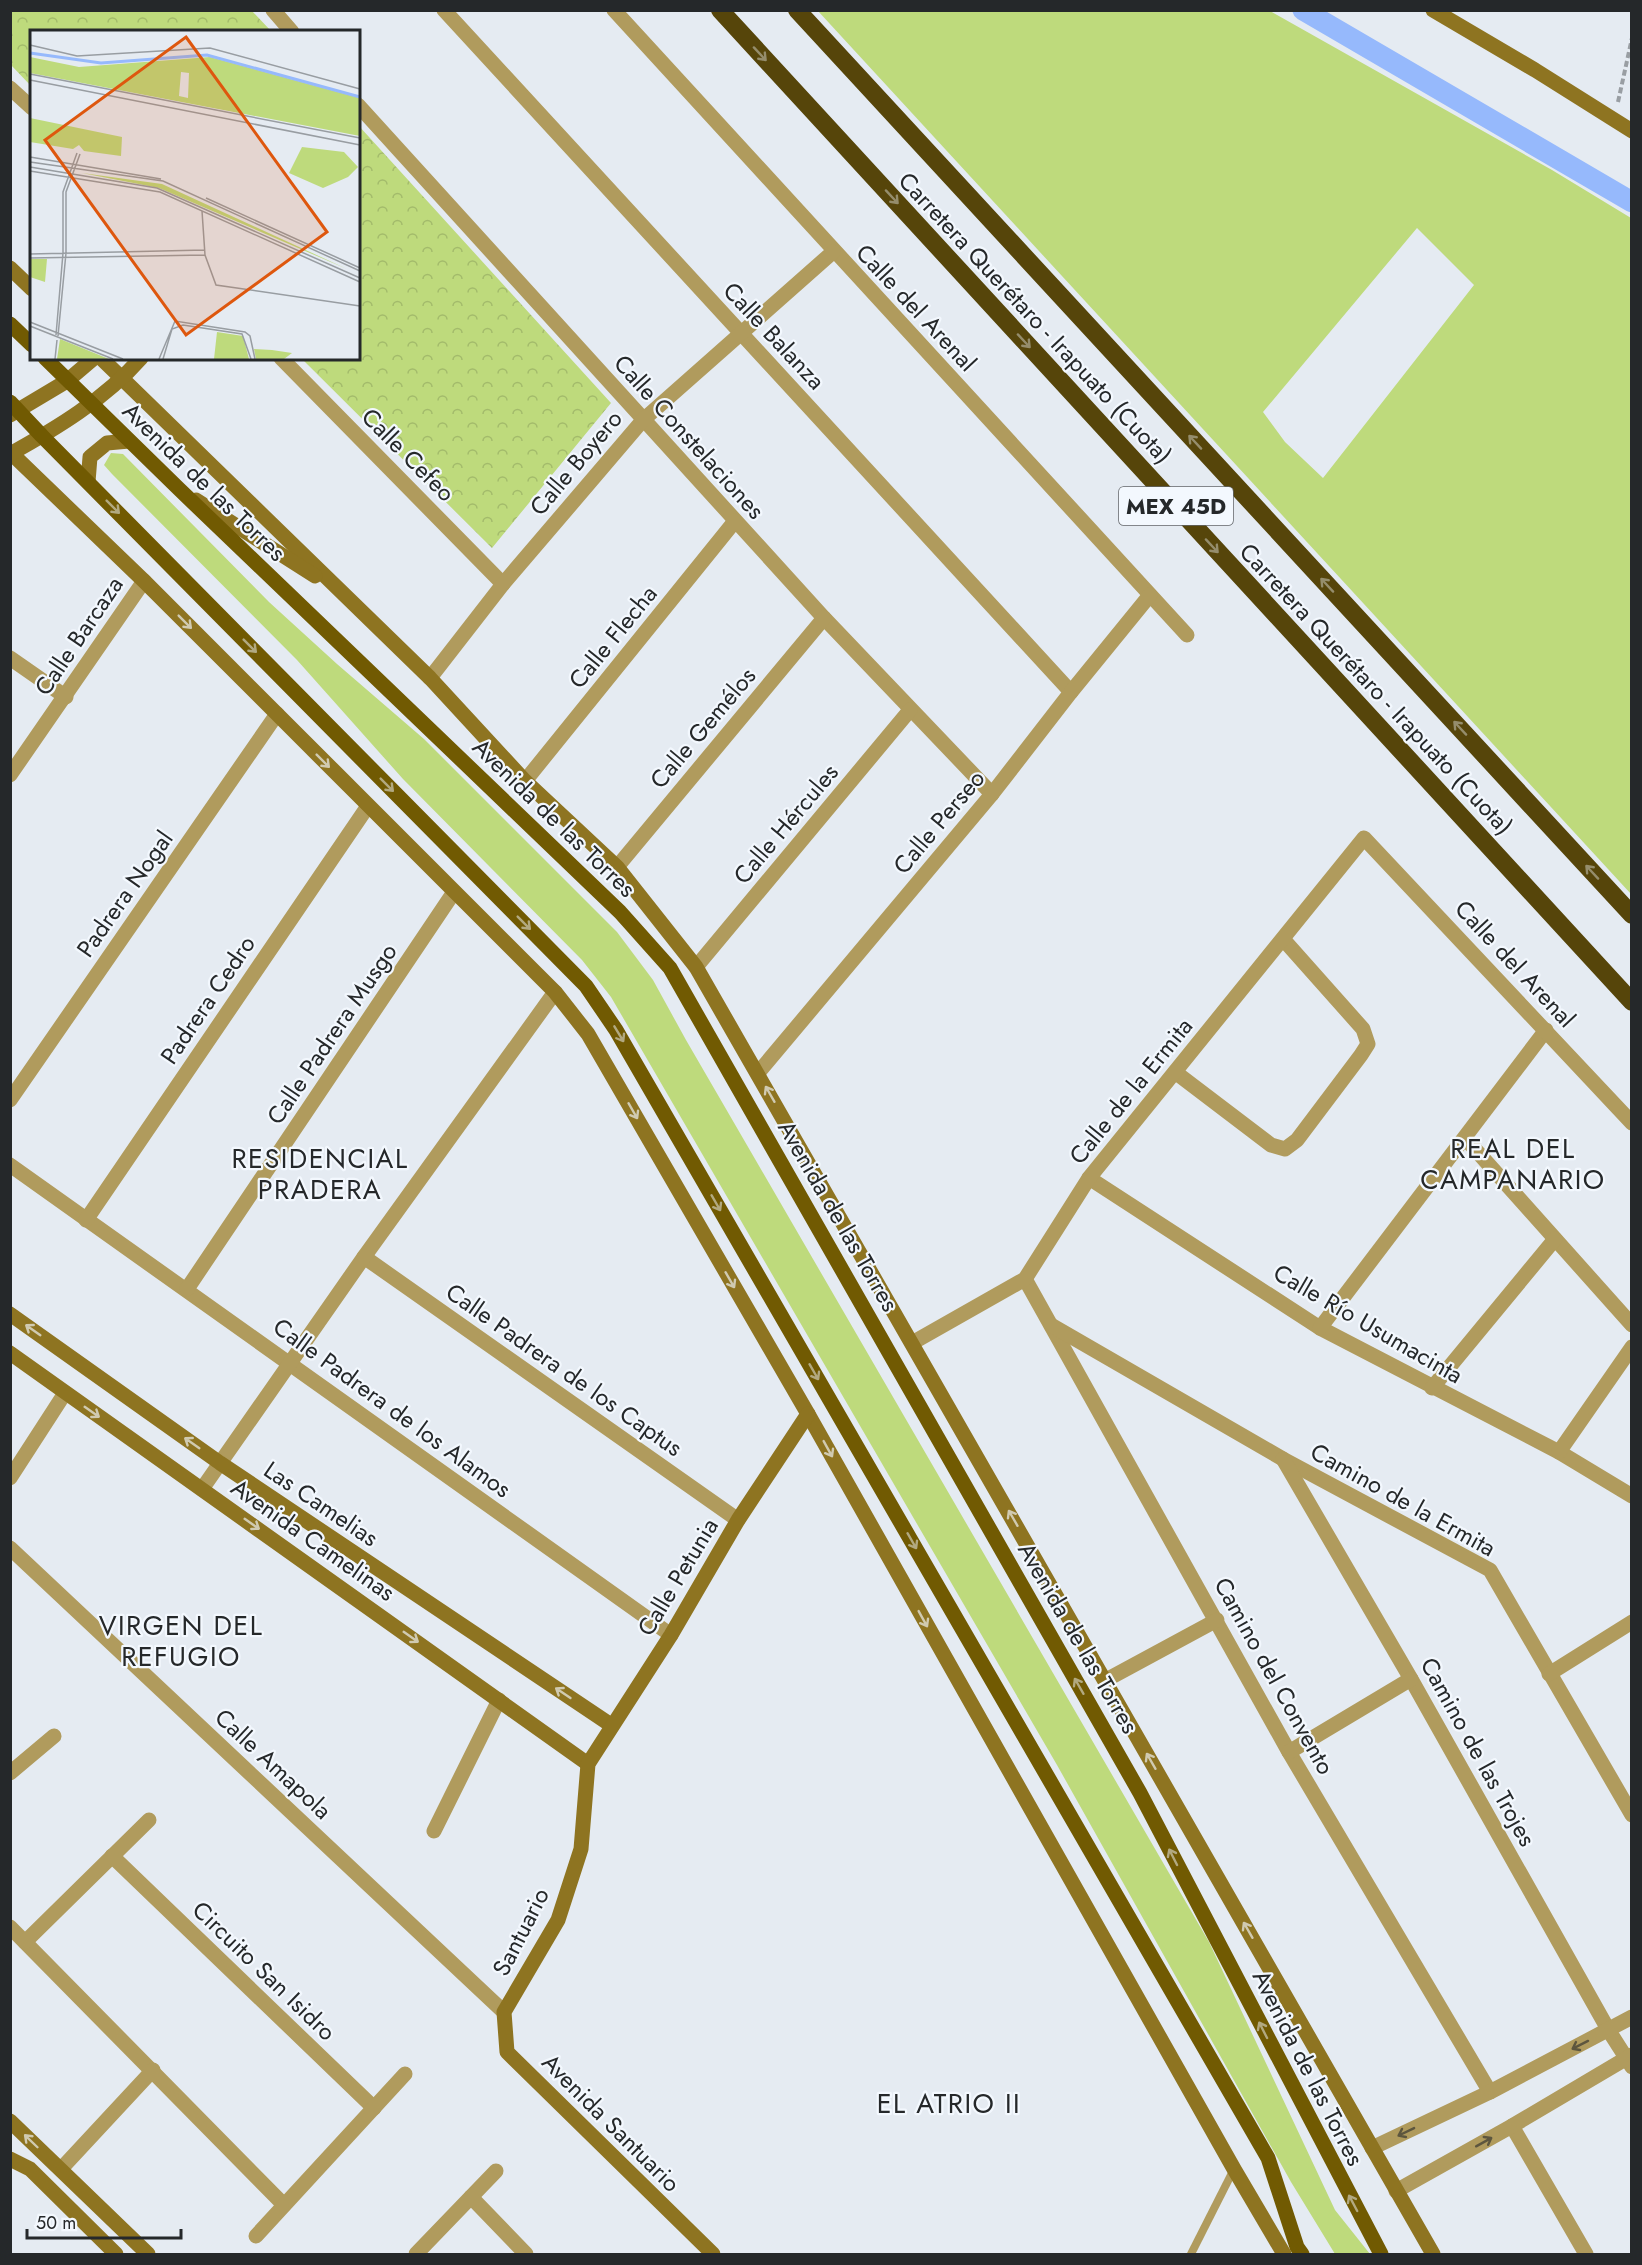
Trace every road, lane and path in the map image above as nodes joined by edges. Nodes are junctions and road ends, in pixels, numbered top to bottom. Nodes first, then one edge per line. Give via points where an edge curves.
1 (273, 10) edge
2 (444, 10) edge
3 (614, 10) edge
4 (720, 10) edge
5 (797, 10) edge
6 (1433, 10) edge
7 (290, 30) edge
8 (1632, 38) edge
9 (10, 88) edge
10 (30, 106) edge
11 (360, 107) edge
12 (1614, 120) junction
13 (1632, 130) edge
14 (833, 252) junction
15 (10, 268) edge
16 (30, 287) edge
17 (10, 324) edge
18 (741, 332) junction
19 (30, 343) edge
20 (47, 360) edge
21 (92, 360) edge
22 (103, 360) edge
23 (139, 360) edge
24 (283, 360) edge
25 (122, 380) junction
26 (67, 381) junction
27 (91, 404) junction
28 (13, 409) edge
29 (643, 420) junction
30 (42, 436) junction
31 (129, 441) junction
32 (11, 453) edge
33 (88, 482) junction
34 (178, 489) junction
35 (735, 521) junction
36 (144, 581) junction
37 (503, 584) junction
38 (342, 594) junction
39 (1150, 596) junction
40 (824, 618) junction
41 (1187, 635) dead end
42 (10, 658) edge
43 (430, 678) junction
44 (1071, 692) junction
45 (66, 697) junction
46 (910, 710) junction
47 (277, 714) junction
48 (10, 775) edge
49 (525, 781) junction
50 (992, 794) junction
51 (368, 806) junction
52 (1364, 838) joint
53 (617, 867) junction
54 (454, 892) junction
55 (1632, 915) edge
56 (1283, 939) junction
57 (696, 967) junction
58 (555, 992) junction
59 (1632, 1002) edge
60 (1546, 1030) junction
61 (1175, 1071) junction
62 (758, 1073) junction
63 (10, 1100) edge
64 (1632, 1123) edge
65 (1466, 1138) junction
66 (10, 1165) edge
67 (1089, 1178) junction
68 (86, 1220) junction
69 (1555, 1239) junction
70 (364, 1257) junction
71 (1025, 1279) junction
72 (187, 1289) junction
73 (10, 1314) edge
74 (1052, 1325) junction
75 (1632, 1325) edge
76 (1320, 1328) junction
77 (912, 1343) junction
78 (1632, 1347) edge
79 (10, 1353) edge
80 (290, 1363) junction
81 (1432, 1388) junction
82 (66, 1393) junction
83 (808, 1414) junction
84 (1559, 1452) junction
85 (1283, 1459) junction
86 (220, 1463) junction
87 (10, 1478) edge
88 (202, 1489) junction
89 (1632, 1496) edge
90 (738, 1520) junction
91 (10, 1548) edge
92 (1217, 1620) junction
93 (1632, 1622) edge
94 (671, 1635) junction
95 (1549, 1674) junction
96 (1411, 1679) junction
97 (1106, 1680) junction
98 (499, 1700) junction
99 (611, 1725) junction
100 (54, 1736) dead end
101 (1289, 1752) junction
102 (588, 1764) junction
103 (12, 1770) edge
104 (1632, 1815) edge
105 (149, 1820) dead end
106 (434, 1831) dead end
107 (112, 1856) junction
108 (10, 1927) edge
109 (25, 1942) junction
110 (504, 2012) junction
111 (1632, 2017) edge
112 (1609, 2031) junction
113 (1630, 2060) edge
114 (153, 2070) junction
115 (405, 2074) dead end
116 (1490, 2092) junction
117 (374, 2108) junction
118 (10, 2121) edge
119 (1512, 2126) junction
120 (1372, 2148) junction
121 (10, 2159) edge
122 (61, 2169) junction
123 (1234, 2169) junction
124 (496, 2171) dead end
125 (1396, 2191) junction
126 (471, 2197) junction
127 (284, 2205) junction
128 (256, 2236) dead end
129 (116, 2254) edge
130 (148, 2254) edge
131 (416, 2254) edge
132 (526, 2254) edge
133 (713, 2254) edge
134 (1191, 2254) edge
135 (1284, 2254) edge
136 (1302, 2254) edge
137 (1381, 2254) edge
138 (1433, 2254) edge
139 (1586, 2254) edge

1 - 7 street
2 - 18 street, Calle Balanza
3 - 14 street, Calle del Arenal
4 -> 59 highway, Carretera Querétaro - Irapuato (Cuota) / MEX 45D
55 -> 5 highway, Carretera Querétaro - Irapuato (Cuota) / MEX 45D
6 - 12 street
8 - 12 path
9 - 10 street
11 - 29 street, Calle Constelaciones
12 - 13 street
14 - 18 street, Calle Boyero
14 - 39 street, Calle del Arenal
15 - 16 street
17 - 19 main road
18 - 29 street, Calle Boyero
18 - 44 street, Calle Balanza
20 - 26 main road, Avenida de las Torres
21 - 26 street
22 - 25 street, Avenida de las Torres
23 - 25 street
24 - 37 street, Calle Cefeo
25 - 27 street
25 - 38 street, Avenida de las Torres
26 - 27 main road, Avenida de las Torres
26 - 28 street
27 - 30 street
27 - 31 main road, Avenida de las Torres
28 - 30 main road
29 - 35 street, Calle Constelaciones
29 - 37 street, Calle Boyero
30 - 32 street
30 - 33 main road
31 - 33 street via 106,442 90,457
31 - 34 main road, Avenida de las Torres
32 - 36 street
33 -> 136 main road via 586,986 610,1021 1268,2158
34 - 38 street
137 -> 34 main road, Avenida de las Torres via 1140,1793 670,968 620,912
35 - 40 street, Calle Constelaciones
35 - 49 street, Calle Flecha
36 - 45 street, Calle Barcaza
36 -> 47 street
37 - 43 street, Calle Boyero
38 - 43 street, Avenida de las Torres
39 - 41 street, Calle del Arenal
39 - 44 street, Calle Perseo
40 - 46 street, Calle Constelaciones
40 - 53 street, Calle Gemélos
42 - 45 street
43 - 49 street, Avenida de las Torres
44 - 50 street, Calle Perseo
45 - 48 street, Calle Barcaza
46 - 50 street, Calle Constelaciones
46 - 57 street, Calle Hércules
47 -> 51 street
47 - 63 street, Padrera Nogal
49 - 53 street, Avenida de las Torres
50 - 62 street, Calle Perseo
51 - 54 street
51 - 68 street, Padrera Cedro
52 - 56 street, Calle de la Ermita
52 - 60 street, Calle del Arenal
53 - 57 street, Avenida de las Torres
54 - 58 street
54 - 72 street, Calle Padrera Musgo
56 - 61 street, Calle de la Ermita
56 - 61 street via 1363,1029 1368,1044 1297,1140 1285,1149 1271,1145
57 - 62 street, Avenida de las Torres
58 - 70 street
58 -> 83 street via 588,1034
60 - 64 street, Calle del Arenal
60 - 65 street
61 - 67 street, Calle de la Ermita
77 -> 62 street, Avenida de las Torres
65 - 69 street
65 - 76 street
66 - 68 street, Calle Padrera de los Alamos
67 - 71 street, Calle de la Ermita
67 - 76 street, Calle Río Usumacinta
68 - 72 street, Calle Padrera de los Alamos
69 - 75 street
69 - 81 street
70 - 80 street
70 - 90 street, Calle Padrera de los Captus
71 - 74 street, Camino del Convento
71 - 77 street, Calle de la Ermita
72 - 80 street, Calle Padrera de los Alamos
86 -> 73 street, Las Camelias
74 - 85 street, Camino de la Ermita
74 - 92 street, Camino del Convento
76 - 81 street, Calle Río Usumacinta
97 -> 77 street, Avenida de las Torres
78 - 84 street
79 - 82 street, Avenida Camelinas
80 - 86 street
80 - 94 street, Calle Padrera de los Alamos
81 - 84 street, Calle Río Usumacinta
82 - 87 street
82 -> 88 street, Avenida Camelinas
83 - 90 street, Calle Petunia
83 -> 123 street
84 - 89 street, Calle Río Usumacinta
85 - 95 street, Camino de la Ermita via 1490,1570
85 - 96 street, Camino de las Trojes
86 - 88 street
99 -> 86 street, Las Camelias
88 -> 98 street, Avenida Camelinas
90 - 94 street, Calle Petunia
91 - 110 street, Calle Amapola
92 - 97 street
92 - 101 street, Camino del Convento
93 - 95 street
94 - 99 street, Calle Petunia
95 - 104 street, Camino de la Ermita
96 - 101 street
96 - 112 street, Camino de las Trojes
120 -> 97 street, Avenida de las Torres
98 - 102 street, Avenida Camelinas
98 - 106 street
99 - 102 street, Calle Petunia
100 - 103 street
101 - 116 street, Camino del Convento
102 - 110 street, Santuario via 581,1849 558,1920
105 - 107 street
107 - 109 street
107 - 117 street, Circuito San Isidro
108 - 109 street
109 - 114 street
110 - 133 street, Avenida Santuario via 507,2052
111 - 112 street
112 - 113 street, Camino de las Trojes
112 -> 116 street
113 - 119 street
114 - 122 street
114 - 127 street
115 - 117 street
116 -> 120 street
117 - 127 street
122 -> 118 street
125 -> 119 street
119 - 139 street
120 - 125 street, Avenida de las Torres
121 - 129 street via 30,2169
122 - 130 street
123 - 134 lane
123 - 135 street
124 - 126 street
125 - 138 street, Avenida de las Torres
126 - 131 street
126 - 132 street
127 - 128 street

